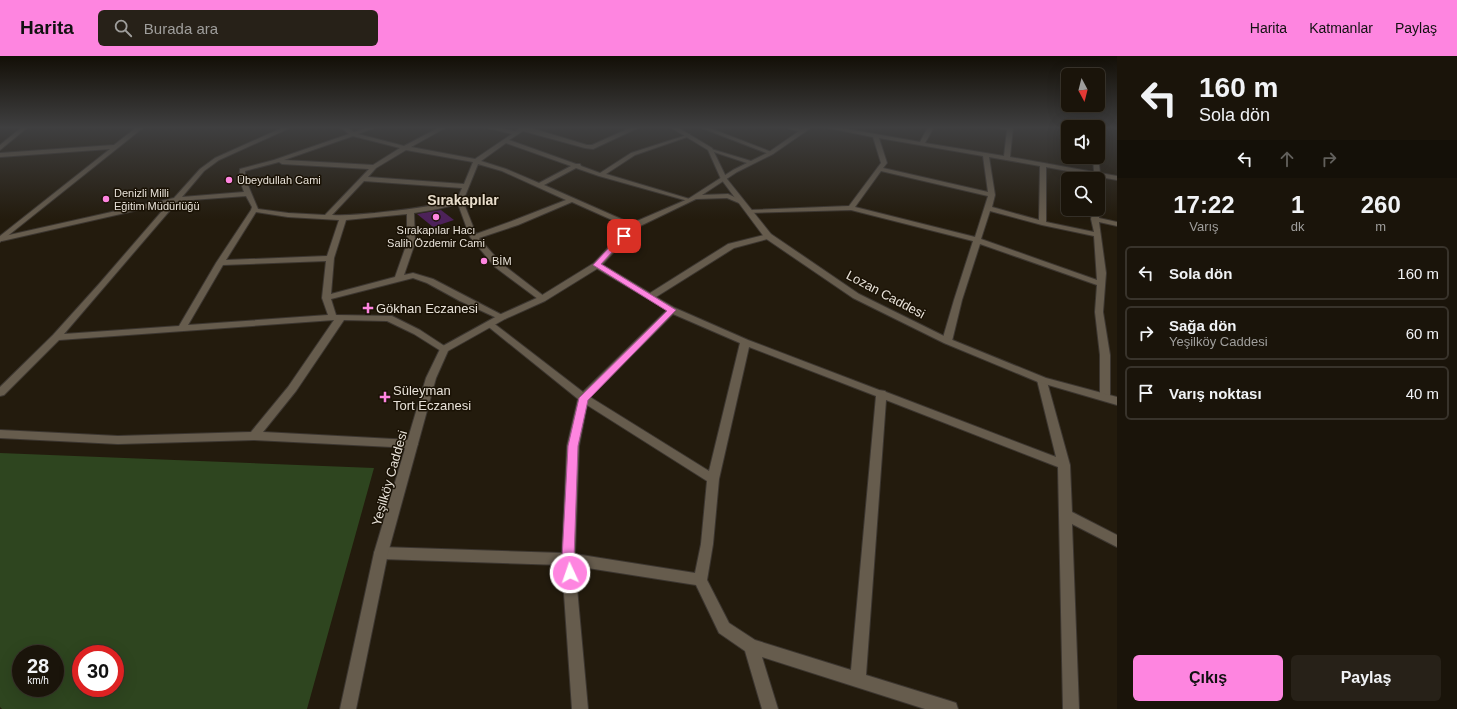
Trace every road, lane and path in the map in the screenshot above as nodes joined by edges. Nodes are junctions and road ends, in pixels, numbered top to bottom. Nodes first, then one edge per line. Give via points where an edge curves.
1 (104, 157) edge
2 (220, 157) edge
3 (287, 157) edge
4 (389, 157) edge
5 (456, 157) edge
6 (481, 157) edge
7 (555, 157) edge
8 (628, 157) edge
9 (714, 157) edge
10 (737, 157) edge
11 (763, 157) edge
12 (882, 157) edge
13 (986, 157) edge
14 (1004, 157) edge
15 (1008, 158) joint
16 (276, 161) junction
17 (476, 161) junction
18 (753, 163) junction
19 (1043, 164) junction
20 (578, 165) junction
21 (374, 167) junction
22 (880, 169) junction
23 (1076, 172) edge
24 (601, 174) junction
25 (1105, 177) edge
26 (1117, 178) edge
27 (362, 179) junction
28 (724, 179) junction
29 (540, 185) junction
30 (466, 186) junction
31 (248, 194) junction
32 (992, 195) junction
33 (176, 199) junction
34 (693, 199) junction
35 (571, 200) junction
36 (460, 201) junction
37 (742, 202) junction
38 (851, 208) junction
39 (988, 208) junction
40 (254, 210) junction
41 (410, 211) junction
42 (749, 212) junction
43 (327, 216) junction
44 (1095, 216) edge
45 (343, 218) junction
46 (1095, 219) junction
47 (1042, 223) junction
48 (1117, 224) edge
49 (633, 226) junction
50 (1098, 235) junction
51 (768, 236) junction
52 (474, 237) junction
53 (1, 240) edge
54 (977, 240) junction
55 (330, 258) junction
56 (220, 263) junction
57 (597, 265) junction
58 (399, 278) junction
59 (1101, 284) junction
60 (651, 296) junction
61 (326, 298) junction
62 (542, 299) junction
63 (672, 310) junction
64 (502, 317) junction
65 (337, 318) junction
66 (489, 324) junction
67 (182, 328) junction
68 (56, 337) junction
69 (947, 341) junction
70 (745, 342) junction
71 (444, 349) junction
72 (1042, 380) junction
73 (0, 393) edge
74 (881, 393) junction
75 (1105, 397) junction
76 (583, 398) junction
77 (1117, 401) edge
78 (0, 434) edge
79 (254, 436) junction
80 (412, 444) junction
81 (1064, 465) junction
82 (713, 479) junction
83 (1065, 515) junction
84 (1117, 541) edge
85 (381, 553) junction
86 (568, 559) junction
87 (700, 580) junction
88 (751, 646) junction
89 (858, 679) junction
90 (348, 709) edge
91 (580, 709) edge
92 (770, 709) edge
93 (950, 709) edge
94 (1071, 709) edge

1 - 53 street
2 - 33 street via 202,170
3 - 16 street
4 - 21 street
5 - 17 street
6 - 17 street
7 - 20 street
8 - 24 street
9 - 28 street, Lozan Caddesi
10 - 18 street
11 - 18 street
12 - 22 street via 884,163
13 - 32 street
14 - 15 street
15 - 19 street
16 - 21 street
16 - 31 street via 242,170
17 - 29 street
17 - 30 street
18 - 28 street
19 - 23 street
19 - 47 street
20 - 24 street
20 - 29 street
21 - 27 street
22 - 32 street
22 - 38 street
24 - 34 street
25 - 26 street
27 - 30 street
27 - 43 street
28 - 34 street
28 - 37 street, Lozan Caddesi
29 - 35 street
30 - 36 street
31 - 33 street
31 - 40 street
32 - 39 street
33 - 53 street
33 - 68 street
34 - 37 street via 728,196
34 - 49 street
35 - 49 street
35 - 52 street via 515,224
36 - 41 street
36 - 52 street
37 - 42 street, Lozan Caddesi
38 - 42 street
38 - 54 street
39 - 47 street
39 - 54 street
40 - 43 street via 288,215
40 - 56 street
41 - 45 street
41 - 58 street via 411,243
42 - 51 street, Lozan Caddesi
43 - 45 street
44 - 46 street
45 - 55 street
46 - 48 street
46 - 50 street
47 - 50 street
49 - 57 street
50 - 59 street
51 - 60 street via 731,246
51 - 69 street, Lozan Caddesi via 856,296
52 - 62 street via 498,265
54 - 59 street
54 - 69 street
55 - 56 street
55 - 61 street
56 - 67 street
57 - 60 street
57 - 62 street
58 - 61 street
58 - 64 street via 413,275 430,280
59 - 75 street
60 - 63 street
61 - 65 street
62 - 64 street
63 - 70 street
63 - 76 street
64 - 66 street
65 - 67 street
65 - 71 street via 389,318
65 - 79 street via 292,389
66 - 71 street
66 - 76 street
67 - 68 street
68 - 73 street
69 - 72 street, Lozan Caddesi
70 - 74 street
70 - 82 street
71 - 80 street, Yeşilköy Caddesi via 431,378
72 - 75 street, Lozan Caddesi
72 - 81 street
74 - 81 street
74 - 89 street
75 - 77 street, Lozan Caddesi
76 - 82 street
76 - 86 street via 573,446
78 - 79 street via 118,440
79 - 80 street
80 - 85 street, Yeşilköy Caddesi
81 - 83 street
82 - 87 street via 707,544
83 - 84 street
83 - 94 street
85 - 86 street
85 - 90 street, Yeşilköy Caddesi
86 - 87 street
86 - 91 street
87 - 88 street via 724,628
88 - 89 street
88 - 92 street
89 - 93 street

